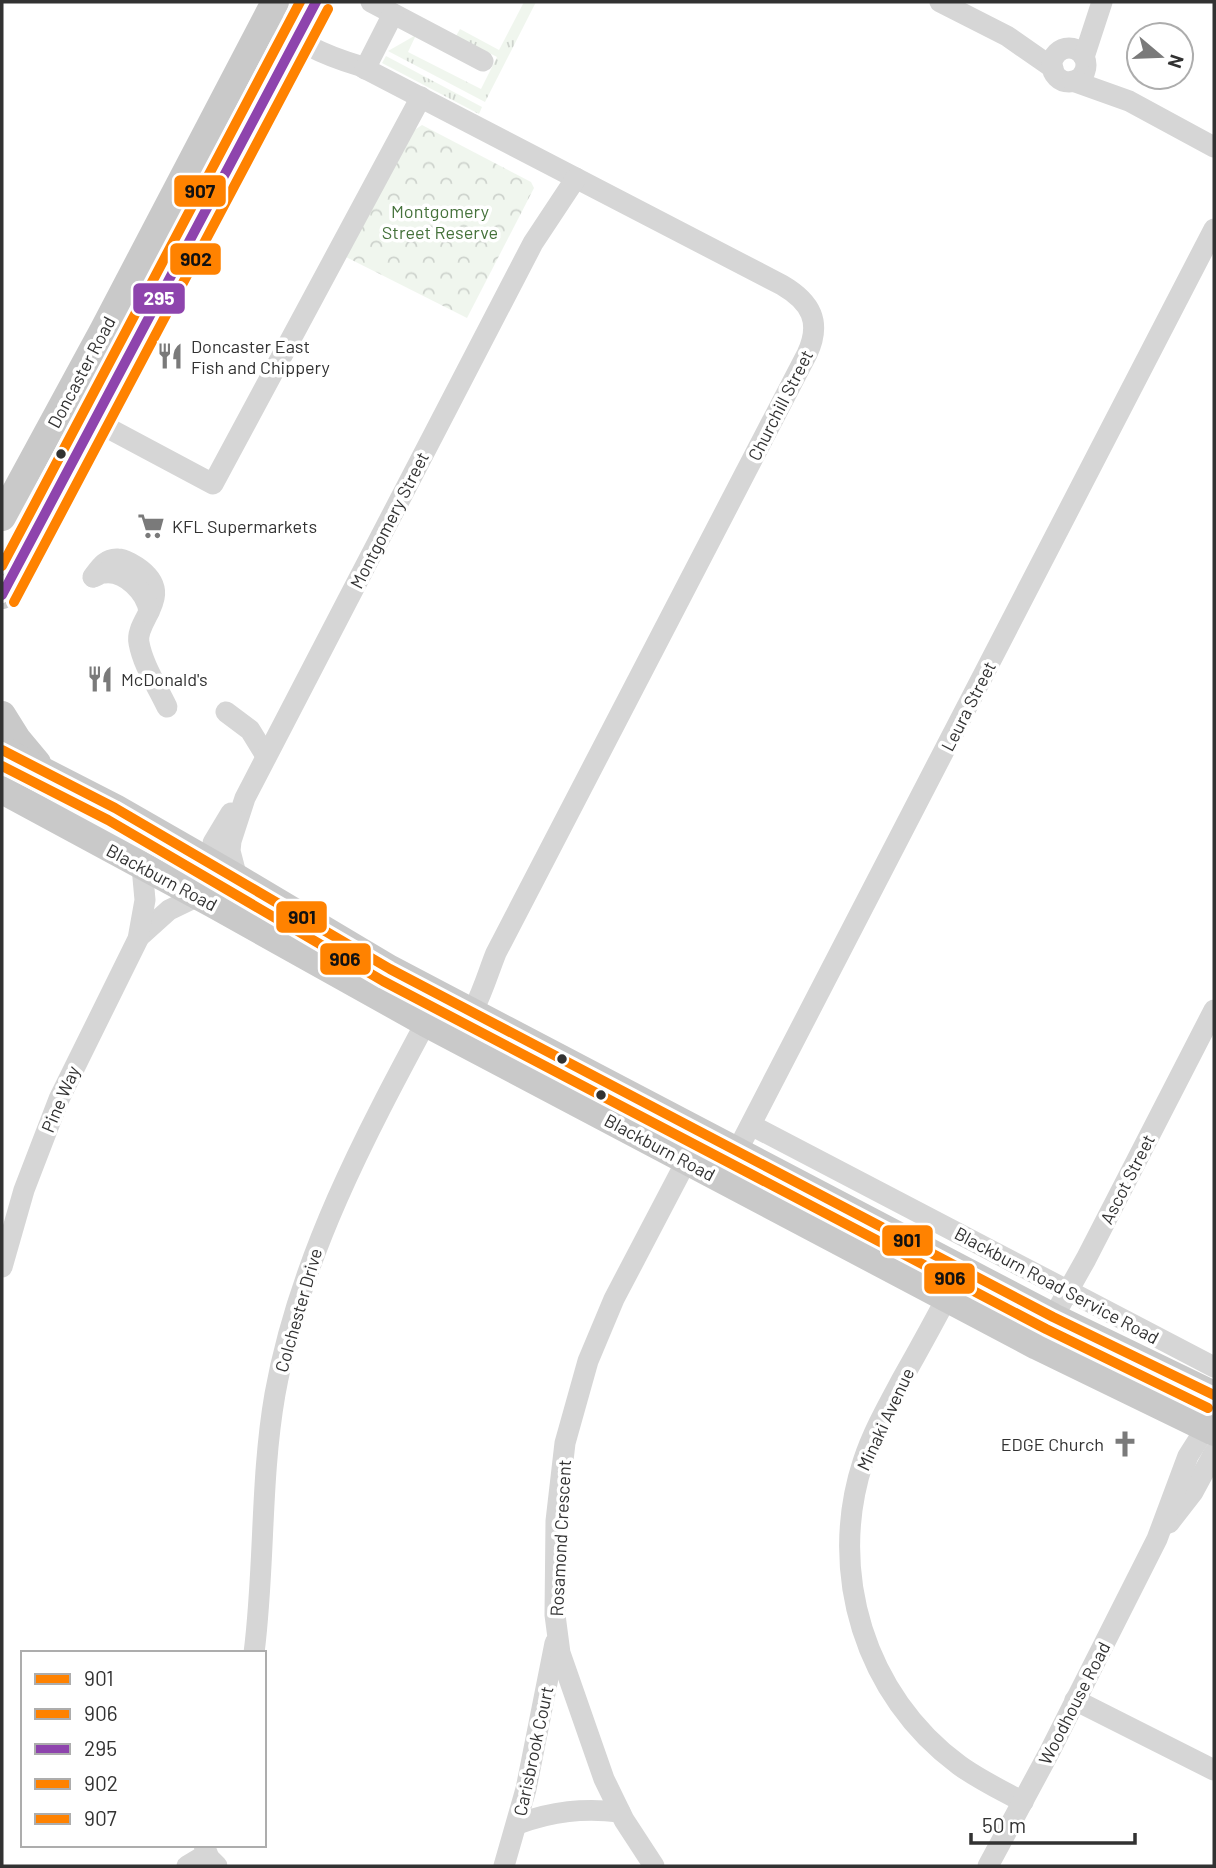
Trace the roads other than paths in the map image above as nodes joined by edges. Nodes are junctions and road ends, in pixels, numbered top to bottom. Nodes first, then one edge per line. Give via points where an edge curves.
1 (316, 2) edge
2 (940, 2) edge
3 (1101, 3) edge
4 (379, 5) edge
5 (271, 9) edge
6 (300, 34) junction
7 (1007, 36) junction
8 (1075, 54) junction
9 (483, 61) dead end
10 (363, 67) junction
11 (1053, 68) junction
12 (1073, 81) junction
13 (421, 97) junction
14 (1129, 101) junction
15 (1214, 147) edge
16 (568, 174) junction
17 (1214, 230) edge
18 (93, 420) junction
19 (2, 517) edge
20 (93, 577) dead end
21 (2, 595) edge
22 (167, 707) dead end
23 (226, 712) dead end
24 (2, 715) edge
25 (2, 750) edge
26 (266, 756) junction
27 (46, 772) junction
28 (2, 790) edge
29 (15, 802) edge
30 (142, 867) junction
31 (225, 871) junction
32 (205, 900) junction
33 (138, 939) junction
34 (458, 1004) junction
35 (1214, 1010) edge
36 (425, 1023) junction
37 (452, 1037) junction
38 (751, 1125) junction
39 (701, 1133) junction
40 (737, 1152) junction
41 (685, 1161) junction
42 (722, 1180) junction
43 (2, 1267) edge
44 (962, 1269) junction
45 (1068, 1291) junction
46 (947, 1297) junction
47 (1053, 1317) junction
48 (1037, 1346) junction
49 (1214, 1367) edge
50 (1214, 1395) edge
51 (1212, 1432) edge
52 (556, 1635) junction
53 (254, 1651) edge
54 (1076, 1700) junction
55 (1214, 1770) edge
56 (1023, 1802) junction
57 (620, 1812) junction
58 (518, 1824) junction
59 (209, 1855) edge
60 (187, 1866) edge
61 (504, 1866) edge
62 (654, 1866) edge
63 (988, 1866) edge

1 - 6 main road, Doncaster Road
2 - 7 street
3 - 8 street
4 - 9 street
4 - 10 street
5 - 6 street, Churchill Street
5 - 19 main road, Doncaster Road
6 - 10 street, Churchill Street via 331,58
6 - 18 main road, Doncaster Road
7 - 8 street
7 - 11 street
8 - 11 street via 1054,57
8 - 12 street via 1083,74
8 - 14 street
10 - 13 street, Churchill Street
11 - 12 street via 1058,77
12 - 14 street
13 - 16 street, Churchill Street
13 - 18 street via 213,484
14 - 15 street
16 - 26 street, Montgomery Street
16 - 34 street, Churchill Street via 794,292 810,310 814,331 807,354 496,953
17 - 38 street, Leura Street
18 - 21 main road, Doncaster Road
20 - 22 street via 106,572 124,578 148,601 149,612 137,639
23 - 26 street via 250,730
24 - 27 main road
25 - 27 main road, Blackburn Road
26 - 31 street, Montgomery Street via 245,798 213,843
27 - 31 main road, Blackburn Road
28 - 29 main road, Blackburn Road
29 - 30 main road, Blackburn Road
30 - 32 main road, Blackburn Road
30 - 33 street, Pine Way via 145,901
31 - 32 street, Montgomery Street
31 - 34 main road, Blackburn Road via 333,937
32 - 33 street, Pine Way via 158,917
32 - 36 main road, Blackburn Road
33 - 43 street, Pine Way via 59,1099 24,1190
34 - 36 street, Colchester Drive
34 - 37 street, Churchill Street via 466,1025
34 - 39 main road, Blackburn Road
35 - 45 street, Ascot Street
36 - 37 main road, Blackburn Road
36 - 53 street, Colchester Drive via 330,1211 291,1324 265,1466
37 - 41 main road, Blackburn Road
38 - 40 street, Leura Street
38 - 45 street, Blackburn Road Service Road
39 - 40 main road, Blackburn Road
39 - 41 street, Rosamond Crescent
40 - 42 street, Leura Street
40 - 44 main road, Blackburn Road
41 - 42 main road, Blackburn Road
41 - 52 street, Rosamond Crescent via 614,1299 578,1388 558,1500
42 - 46 main road, Blackburn Road
44 - 46 street, Minaki Avenue
44 - 47 main road, Blackburn Road
45 - 47 street, Ascot Street
45 - 49 street, Blackburn Road Service Road
46 - 48 main road, Blackburn Road
46 - 56 street, Minaki Avenue via 863,1461 849,1527 853,1595 873,1659 905,1713 959,1765
47 - 48 street, Ascot Street
47 - 50 main road, Blackburn Road
48 - 51 main road, Blackburn Road
51 - 54 street, Woodhouse Road via 1188,1456 1157,1539
52 - 57 street, Rosamond Crescent via 594,1752
52 - 58 street, Carisbrook Court
54 - 55 street
54 - 56 street, Woodhouse Road
56 - 63 street, Woodhouse Road
57 - 58 street via 565,1811
57 - 62 street, Rosamond Crescent
58 - 61 street, Carisbrook Court
59 - 60 street

